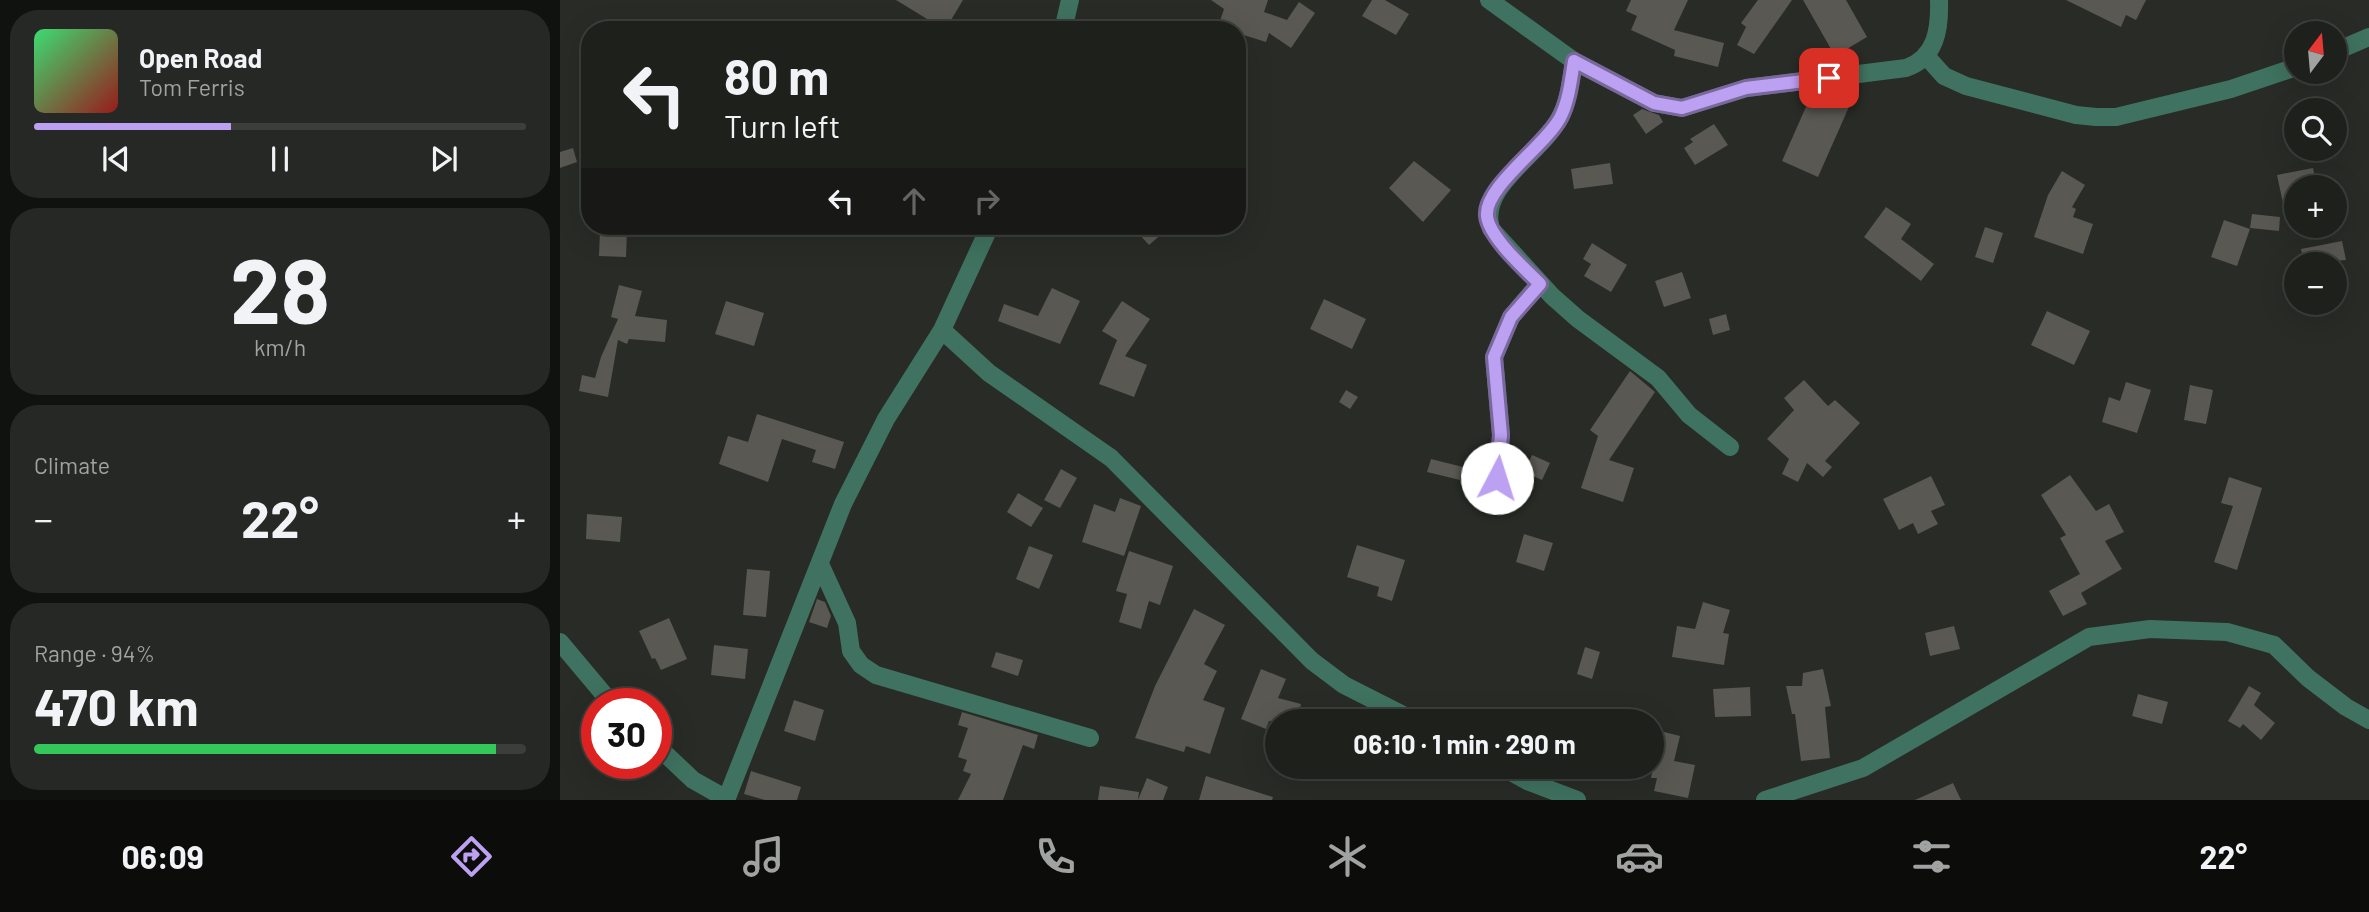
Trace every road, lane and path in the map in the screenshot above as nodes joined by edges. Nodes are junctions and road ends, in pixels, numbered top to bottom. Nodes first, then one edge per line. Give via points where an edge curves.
1 (1069, 0) edge
2 (1489, 0) edge
3 (1939, 0) edge
4 (1065, 21) edge
5 (2369, 37) edge
6 (2347, 46) edge
7 (1927, 57) junction
8 (1574, 61) junction
9 (2284, 71) edge
10 (986, 235) edge
11 (1540, 284) junction
12 (942, 330) junction
13 (1730, 447) dead end
14 (1497, 478) dead end
15 (820, 564) junction
16 (560, 642) edge
17 (599, 688) edge
18 (1391, 709) edge
19 (2369, 720) edge
20 (1090, 738) dead end
21 (672, 760) edge
22 (1523, 779) edge
23 (727, 799) edge
24 (1577, 800) edge
25 (1765, 800) edge

1 - 4 street
2 - 8 street
3 - 7 street via 1938,27
5 - 6 street
7 - 8 street via 1906,68 1746,88 1682,108 1654,103
7 - 9 street via 1944,76 1966,86 2096,117 2116,117 2231,89
8 - 11 street via 1560,118 1488,204 1491,229
10 - 12 street
11 - 13 street via 1578,319 1658,378 1689,415
11 - 14 street via 1511,317 1494,357 1501,435
12 - 15 street via 886,419 843,504
12 - 18 street via 989,373 1111,458 1312,662
15 - 20 street via 847,623 851,651 876,675
15 - 23 street
16 - 17 street
19 - 25 street via 2317,685 2274,645 2227,632 2150,629 2089,637 1863,768
21 - 23 street via 693,780
22 - 24 street

